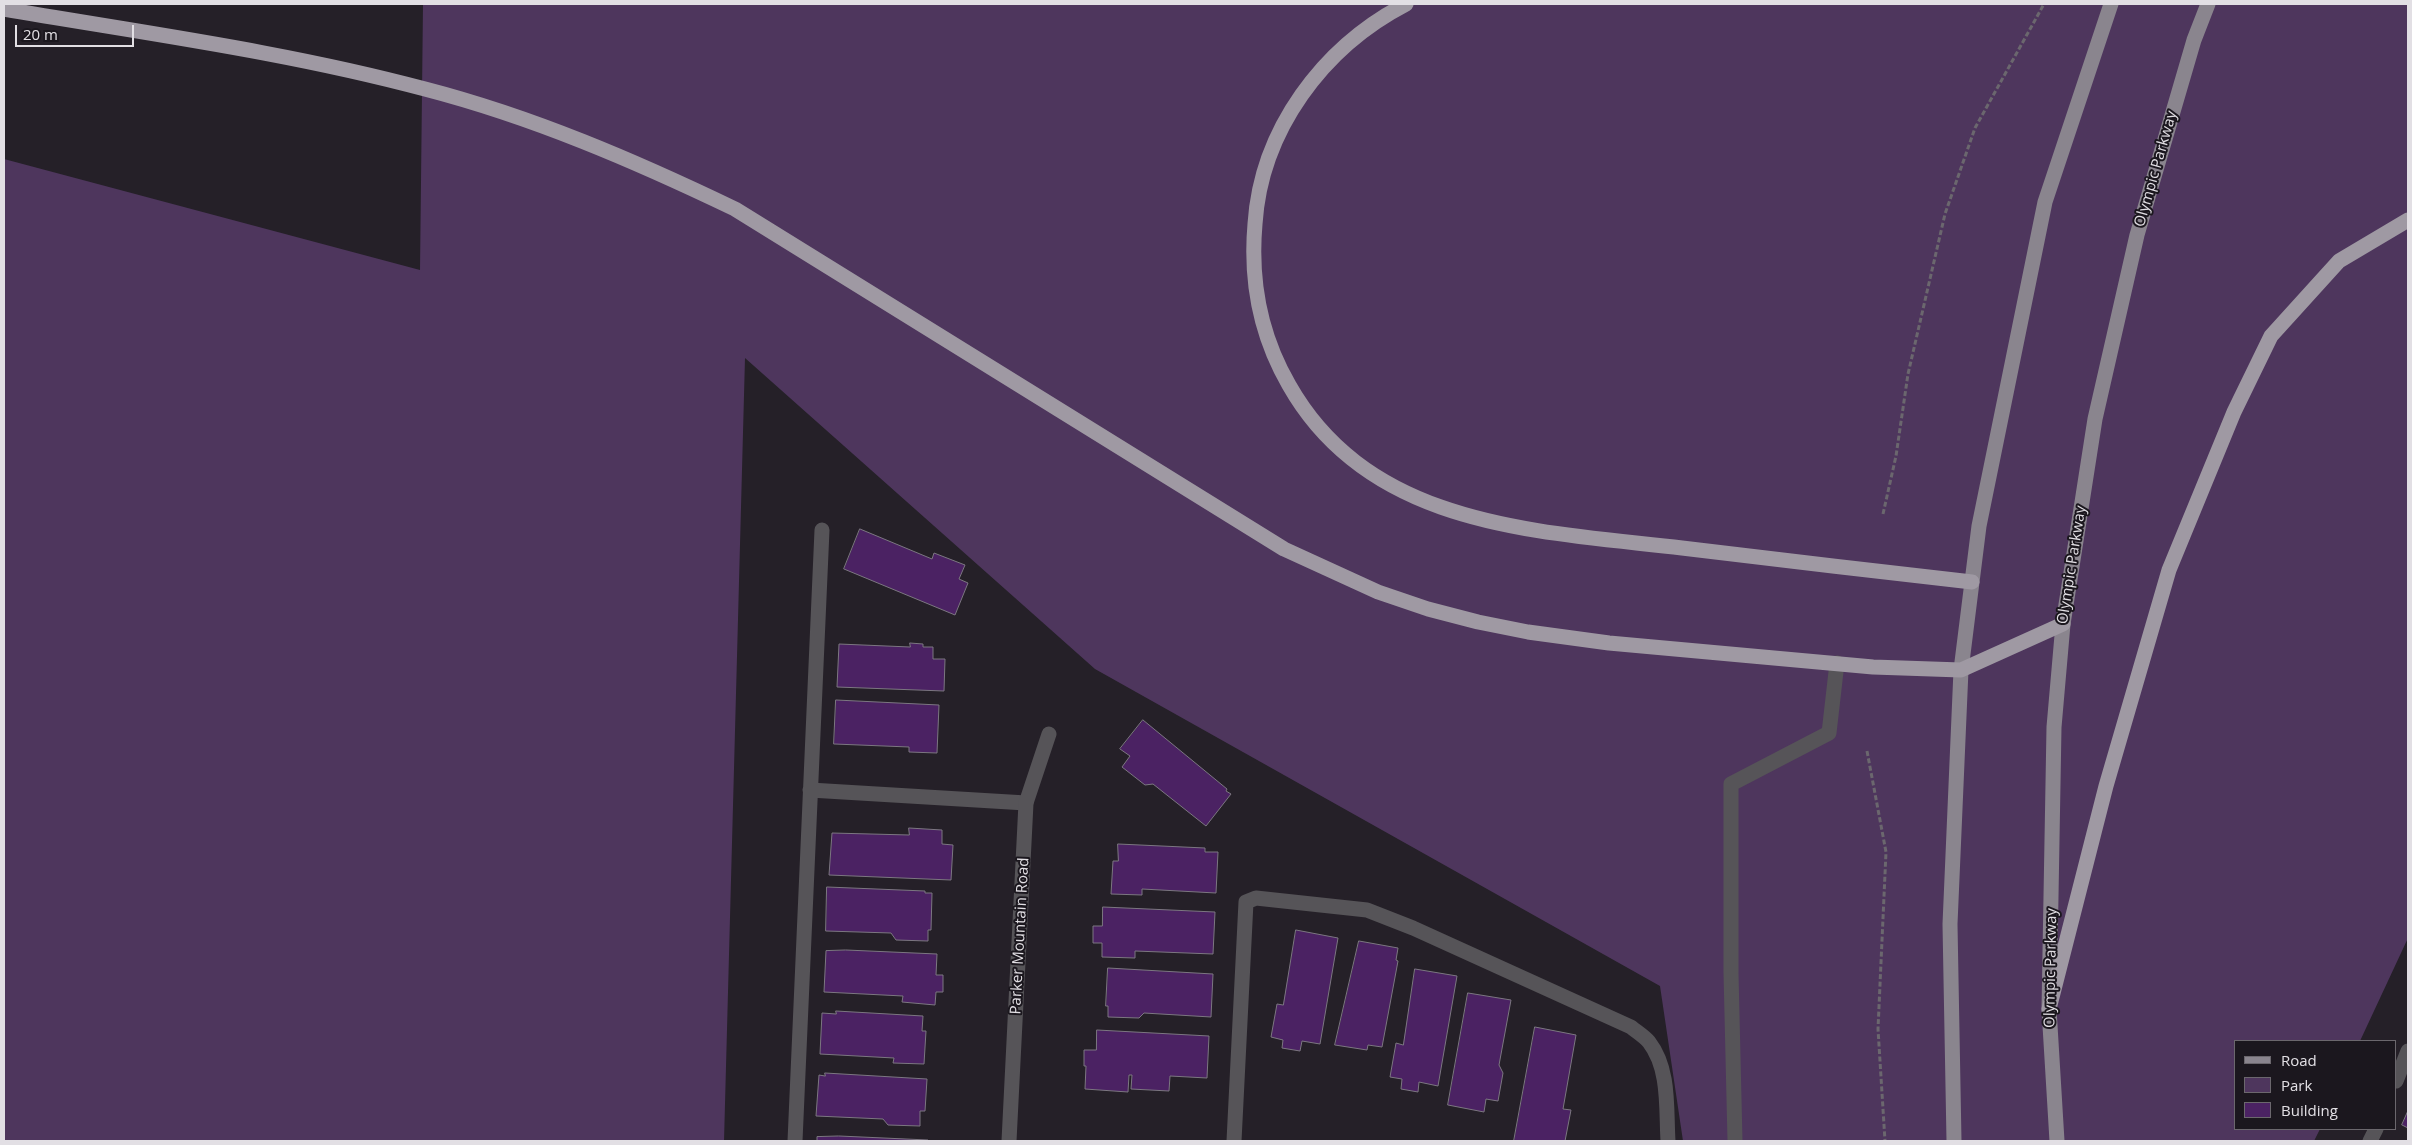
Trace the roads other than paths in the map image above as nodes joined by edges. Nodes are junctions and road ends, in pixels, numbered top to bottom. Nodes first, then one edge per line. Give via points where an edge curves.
1 (1406, 4) edge
2 (2111, 4) edge
3 (2208, 4) edge
4 (4, 9) edge
5 (2408, 220) edge
6 (822, 530) dead end
7 (1972, 582) junction
8 (2063, 624) junction
9 (1836, 663) junction
10 (1961, 670) junction
11 (1049, 734) dead end
12 (810, 790) junction
13 (1026, 803) junction
14 (2049, 1009) junction
15 (2408, 1051) edge
16 (2397, 1078) edge
17 (795, 1141) edge
18 (1009, 1141) edge
19 (1234, 1141) edge
20 (1668, 1141) edge
21 (1735, 1141) edge
22 (1954, 1141) edge
23 (2057, 1141) edge

1 - 7 highway via 1358,34 1308,84 1274,145 1262,178 1255,213 1254,280 1268,342 1296,398 1336,448 1365,471 1430,505 1514,526
2 - 7 main road via 2045,202 2005,389 1979,526
3 - 8 main road, Olympic Parkway via 2194,40 2137,235 2095,419
4 - 9 highway via 308,62 426,89 505,113 652,169 735,209 1284,549 1378,592 1469,620 1528,632 1609,643
5 - 14 highway via 2339,261 2295,309 2271,336 2234,412 2169,570 2106,786
6 - 12 street
7 - 10 main road
8 - 10 highway
8 - 14 main road, Olympic Parkway via 2054,726
9 - 10 highway
9 - 21 street via 1829,733 1731,784
10 - 22 main road via 1950,924
11 - 13 street, Parker Mountain Road
12 - 13 street
12 - 17 street
13 - 18 street, Parker Mountain Road
14 - 23 main road, Olympic Parkway
15 - 16 street
19 - 20 street via 1246,902 1256,898 1367,910 1631,1027 1648,1041 1663,1072

